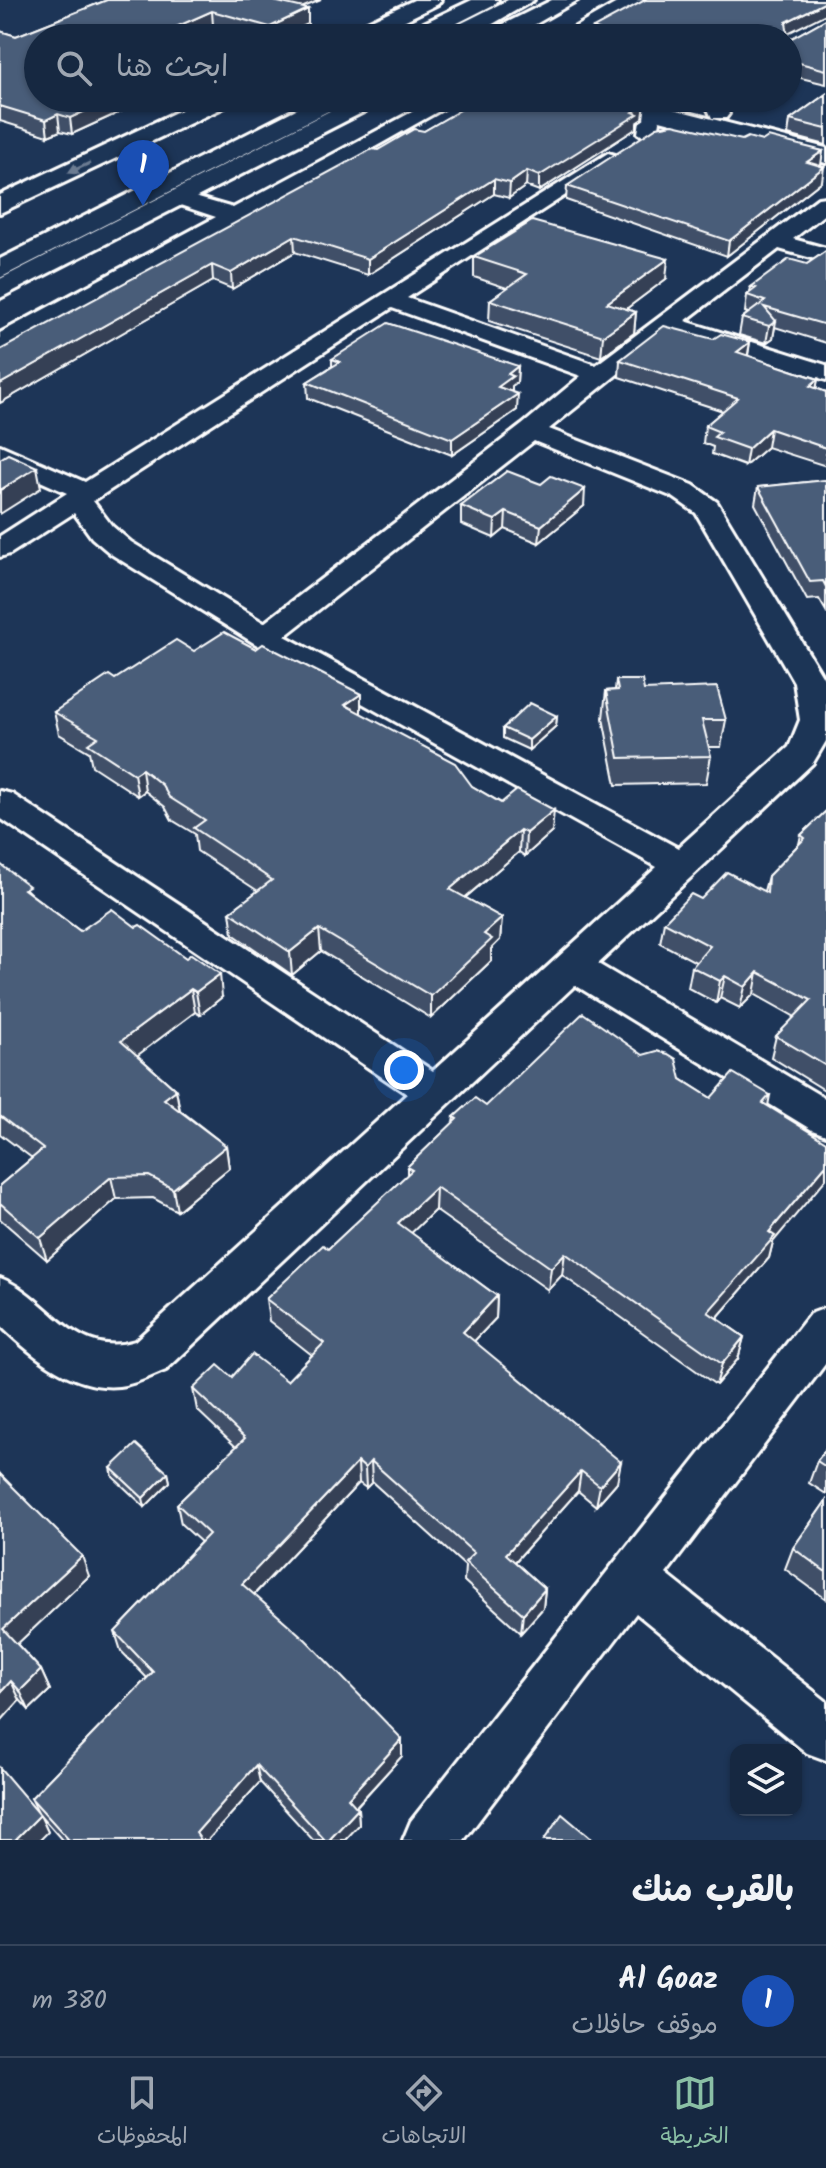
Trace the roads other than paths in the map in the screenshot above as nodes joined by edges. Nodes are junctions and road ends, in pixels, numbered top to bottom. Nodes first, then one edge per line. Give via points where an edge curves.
1 (431, 0) edge
2 (524, 0) edge
3 (568, 0) edge
4 (635, 0) edge
5 (472, 3) edge
6 (381, 24) edge
7 (435, 24) edge
8 (478, 24) edge
9 (524, 24) edge
10 (591, 24) edge
11 (196, 112) edge
12 (261, 112) edge
13 (309, 112) edge
14 (345, 112) edge
15 (426, 112) edge
16 (711, 112) edge
17 (651, 113) edge
18 (288, 141) junction
19 (826, 141) edge
20 (826, 156) edge
21 (208, 165) junction
22 (181, 199) junction
23 (82, 200) dead end
24 (826, 203) edge
25 (0, 205) edge
26 (235, 216) junction
27 (777, 241) junction
28 (826, 255) edge
29 (0, 270) edge
30 (0, 290) edge
31 (392, 300) junction
32 (667, 323) junction
33 (0, 343) edge
34 (826, 373) edge
35 (599, 374) junction
36 (531, 431) junction
37 (0, 453) edge
38 (81, 495) junction
39 (0, 548) edge
40 (265, 637) junction
41 (0, 802) edge
42 (683, 866) junction
43 (574, 967) junction
44 (435, 1093) junction
45 (826, 1119) edge
46 (0, 1297) edge
47 (826, 1328) edge
48 (632, 1578) junction
49 (826, 1734) edge
50 (430, 1840) edge

1 - 6 street
2 - 8 street
3 - 9 street
4 - 10 street
5 - 7 street
11 -> 25 street
12 - 23 street
13 - 21 street
14 - 18 street
15 - 26 street
16 - 17 street
16 - 19 street
16 - 20 street
17 - 31 street
18 - 21 street
18 - 22 street
21 - 29 street
22 - 26 street
22 - 30 street
24 - 27 street
26 - 33 street
27 - 28 street
27 - 32 street
31 - 35 street
31 - 38 street
32 - 34 street
32 - 35 street
35 - 36 street
36 - 40 street
36 - 42 street via 683,491 707,508 814,692 818,720 801,755
37 - 38 street
38 - 39 street
38 - 40 street via 102,532 121,548
40 - 42 street
41 - 44 street
42 - 43 street
43 - 44 street
43 - 45 street
44 - 46 street via 150,1356 117,1366 84,1363 58,1348
47 - 48 street
48 - 49 street
48 - 50 street

